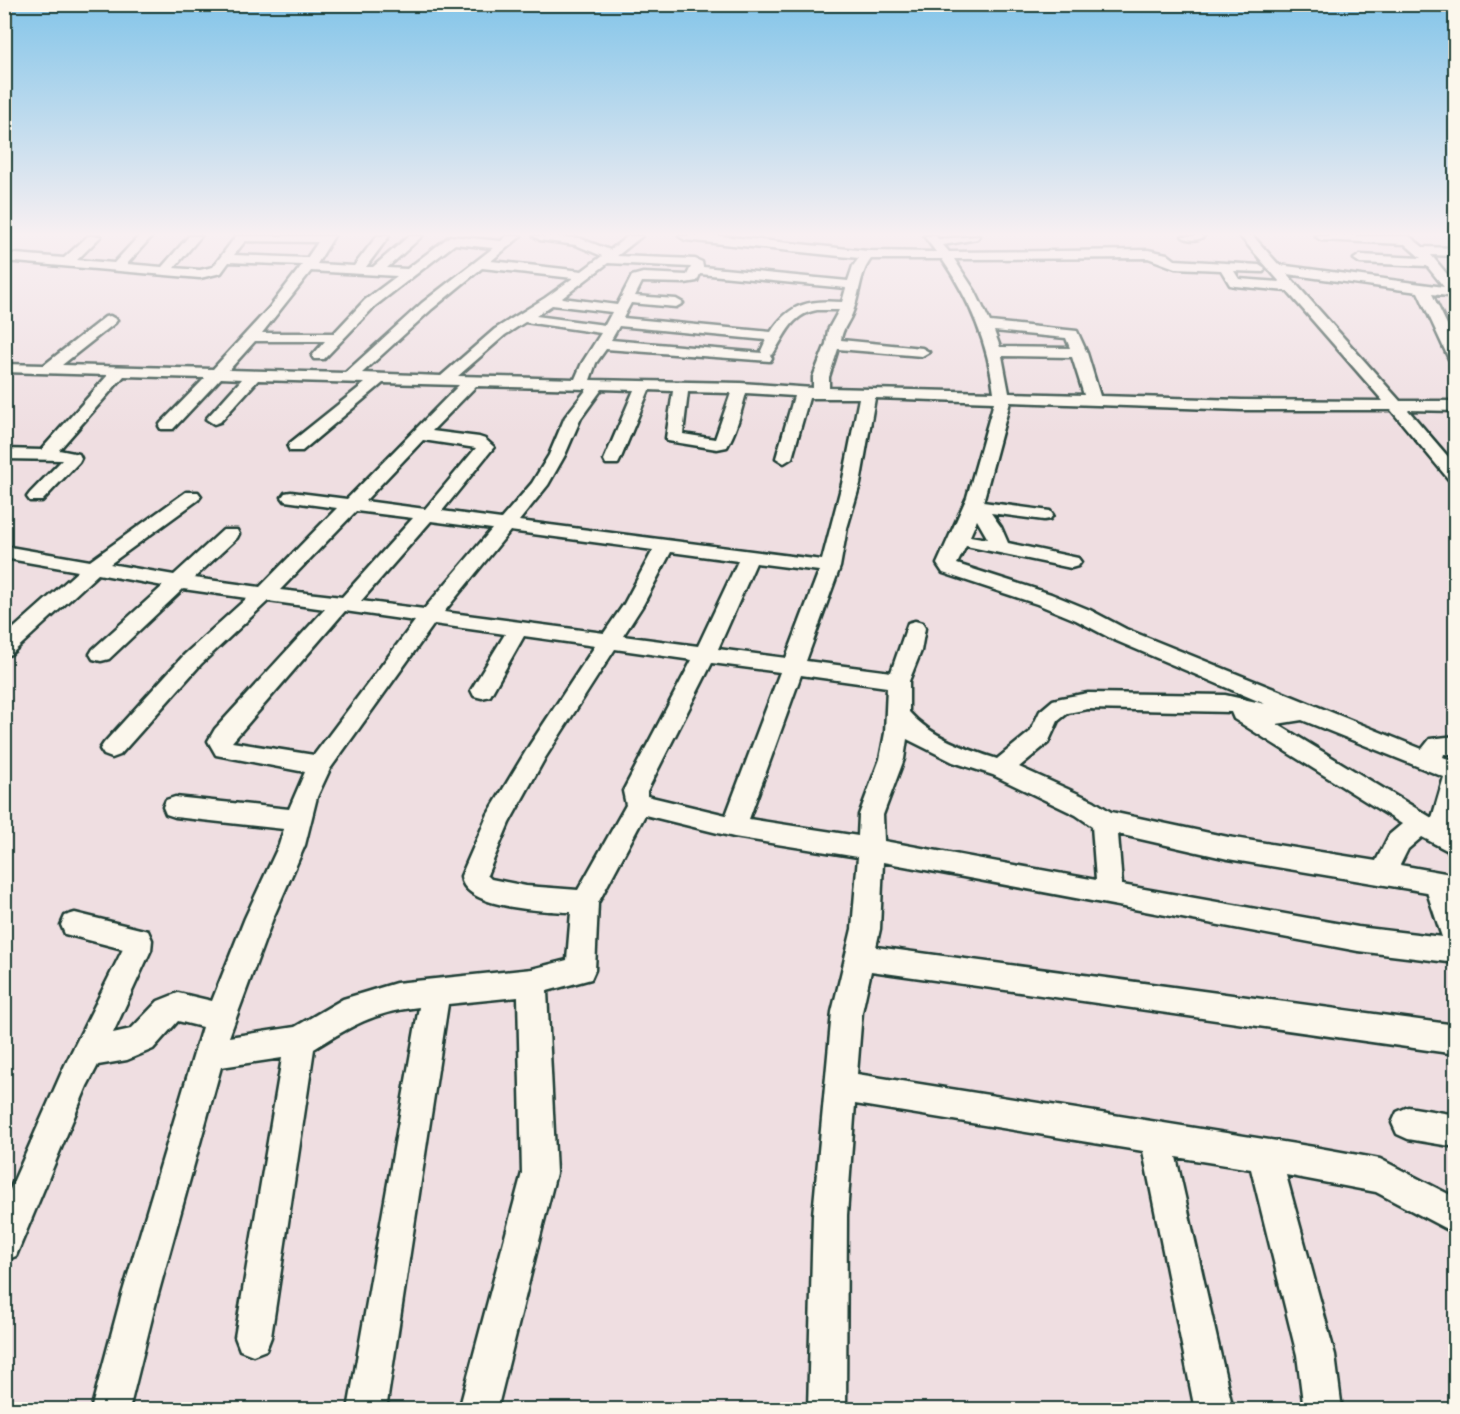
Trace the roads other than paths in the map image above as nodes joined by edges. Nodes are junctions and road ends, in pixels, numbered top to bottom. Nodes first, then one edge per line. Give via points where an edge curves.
1 (278, 302) edge
2 (371, 302) edge
3 (434, 302) edge
4 (548, 302) edge
5 (555, 302) edge
6 (625, 302) edge
7 (678, 302) edge
8 (847, 302) edge
9 (976, 302) edge
10 (1304, 302) edge
11 (1430, 302) edge
12 (846, 306) junction
13 (617, 315) junction
14 (523, 318) junction
15 (110, 320) dead end
16 (985, 326) junction
17 (249, 337) junction
18 (336, 337) junction
19 (775, 337) junction
20 (602, 344) junction
21 (833, 344) junction
22 (994, 351) junction
23 (922, 352) dead end
24 (1080, 353) junction
25 (319, 356) dead end
26 (765, 358) junction
27 (1455, 359) edge
28 (4, 368) edge
29 (48, 369) junction
30 (120, 371) junction
31 (219, 373) junction
32 (255, 374) junction
33 (350, 376) junction
34 (381, 377) junction
35 (446, 379) junction
36 (472, 381) junction
37 (589, 384) junction
38 (643, 386) junction
39 (681, 387) junction
40 (740, 388) junction
41 (762, 389) junction
42 (803, 393) junction
43 (821, 393) junction
44 (868, 393) junction
45 (1003, 398) junction
46 (1094, 401) junction
47 (1394, 405) junction
48 (1455, 406) edge
49 (214, 419) dead end
50 (167, 426) dead end
51 (420, 435) junction
52 (296, 447) dead end
53 (1431, 448) junction
54 (1455, 449) edge
55 (5, 454) edge
56 (46, 454) junction
57 (784, 458) dead end
58 (612, 460) dead end
59 (1455, 477) edge
60 (192, 496) dead end
61 (36, 497) dead end
62 (291, 497) dead end
63 (352, 506) junction
64 (975, 506) junction
65 (427, 515) junction
66 (1044, 516) dead end
67 (507, 525) junction
68 (230, 534) dead end
69 (960, 539) junction
70 (665, 546) junction
71 (1001, 548) junction
72 (7, 556) edge
73 (750, 556) junction
74 (1071, 562) dead end
75 (95, 566) junction
76 (830, 567) junction
77 (178, 582) junction
78 (266, 592) junction
79 (344, 603) junction
80 (430, 615) junction
81 (915, 628) dead end
82 (518, 629) junction
83 (610, 641) junction
84 (4, 649) edge
85 (101, 654) dead end
86 (705, 655) junction
87 (1180, 660) junction
88 (794, 667) junction
89 (898, 681) junction
90 (482, 690) dead end
91 (1225, 702) junction
92 (1305, 711) junction
93 (897, 714) junction
94 (1455, 745) edge
95 (112, 749) dead end
96 (1431, 761) junction
97 (320, 765) junction
98 (1001, 769) junction
99 (1455, 774) edge
100 (639, 804) junction
101 (175, 807) dead end
102 (298, 820) junction
103 (1104, 822) junction
104 (734, 827) junction
105 (1439, 835) edge
106 (871, 849) junction
107 (1384, 872) junction
108 (1446, 884) edge
109 (1110, 895) junction
110 (585, 902) junction
111 (75, 925) dead end
112 (1455, 937) edge
113 (1455, 951) edge
114 (858, 957) junction
115 (532, 982) junction
116 (436, 992) junction
117 (220, 1017) junction
118 (1455, 1040) edge
119 (300, 1041) junction
120 (89, 1052) junction
121 (210, 1054) junction
122 (843, 1087) junction
123 (1407, 1123) dead end
124 (1455, 1131) edge
125 (1156, 1138) junction
126 (1264, 1155) junction
127 (1455, 1217) edge
128 (4, 1244) edge
129 (253, 1337) dead end
130 (110, 1410) edge
131 (367, 1410) edge
132 (478, 1410) edge
133 (827, 1410) edge
134 (1214, 1410) edge
135 (1323, 1410) edge

1 - 17 street
2 - 18 street
3 - 33 street
4 - 14 street
5 - 13 street
6 - 13 street
7 - 13 street
8 - 12 street
9 - 16 street
10 - 47 street
11 - 27 street
12 - 19 street via 811,304 787,319
12 - 21 street
13 - 14 street
13 - 19 street
13 - 20 street
14 - 35 street
15 - 29 street
16 - 22 street
16 - 24 street via 1066,331 1075,337
17 - 18 street
17 - 31 street
18 - 25 street
19 - 26 street
20 - 26 street
20 - 37 street via 589,363
21 - 23 street
21 - 43 street via 821,377
22 - 24 street
22 - 45 street
24 - 46 street
26 - 41 street via 759,375
28 - 29 street
29 - 30 street
30 - 31 street
30 - 56 street
31 - 32 street
31 - 50 street
32 - 33 street
32 - 49 street
33 - 34 street
34 - 35 street
34 - 52 street
35 - 36 street
36 - 37 street
36 - 51 street
37 - 38 street
37 - 67 street via 539,485
38 - 39 street
38 - 58 street
39 - 40 street
39 - 40 street via 674,438 717,444 729,426
40 - 41 street
41 - 42 street
42 - 43 street
42 - 57 street
43 - 44 street
44 - 45 street
44 - 76 street
45 - 46 street
45 - 64 street
46 - 47 street
47 - 48 street
47 - 53 street
51 - 63 street
51 - 65 street via 479,442 486,447
53 - 54 street
53 - 59 street
55 - 56 street
56 - 61 street via 73,459
60 - 75 street
62 - 63 street
63 - 65 street
63 - 78 street
64 - 66 street
64 - 69 street
64 - 71 street via 992,527
65 - 67 street
65 - 79 street
67 - 70 street
67 - 80 street
68 - 77 street
69 - 71 street
69 - 87 street via 947,564 950,569 1074,611
70 - 73 street
70 - 83 street
71 - 74 street
72 - 75 street
73 - 76 street
73 - 86 street
75 - 77 street
75 - 84 street
76 - 88 street
77 - 78 street
77 - 85 street
78 - 79 street
78 - 95 street via 200,651
79 - 80 street
79 - 97 street via 220,741 224,749
80 - 82 street
80 - 97 street
81 - 89 street
82 - 83 street
82 - 90 street
83 - 86 street
83 - 110 street via 497,821 474,876 479,886 501,893
86 - 88 street
86 - 100 street via 635,791 634,799
87 - 91 street
87 - 92 street
88 - 89 street
88 - 104 street
89 - 93 street
91 - 92 street via 1279,716
91 - 98 street via 1088,701 1061,706 1048,717 1040,737
91 - 105 street
92 - 96 street
93 - 98 street via 912,731 961,756
93 - 106 street via 891,759 870,815
94 - 96 street via 1438,745
96 - 99 street
97 - 102 street
98 - 103 street via 1085,808
99 - 105 street
100 - 104 street
100 - 110 street
101 - 102 street
102 - 117 street via 279,878
103 - 107 street via 1228,848
103 - 109 street
104 - 106 street
105 - 107 street via 1398,842
106 - 109 street
106 - 114 street via 866,929
107 - 108 street
108 - 112 street
109 - 113 street via 1358,939
110 - 115 street via 581,970
111 - 120 street via 138,940 137,950
114 - 118 street
114 - 122 street via 847,1012
115 - 116 street
115 - 132 street via 540,1173
116 - 119 street via 396,996 353,1009
116 - 131 street
117 - 120 street via 178,1007 168,1011 142,1039
117 - 121 street
119 - 121 street
119 - 129 street
120 - 128 street
121 - 130 street
122 - 125 street
122 - 133 street via 830,1215
123 - 124 street
125 - 126 street
125 - 134 street
126 - 127 street via 1380,1176
126 - 135 street via 1316,1355

